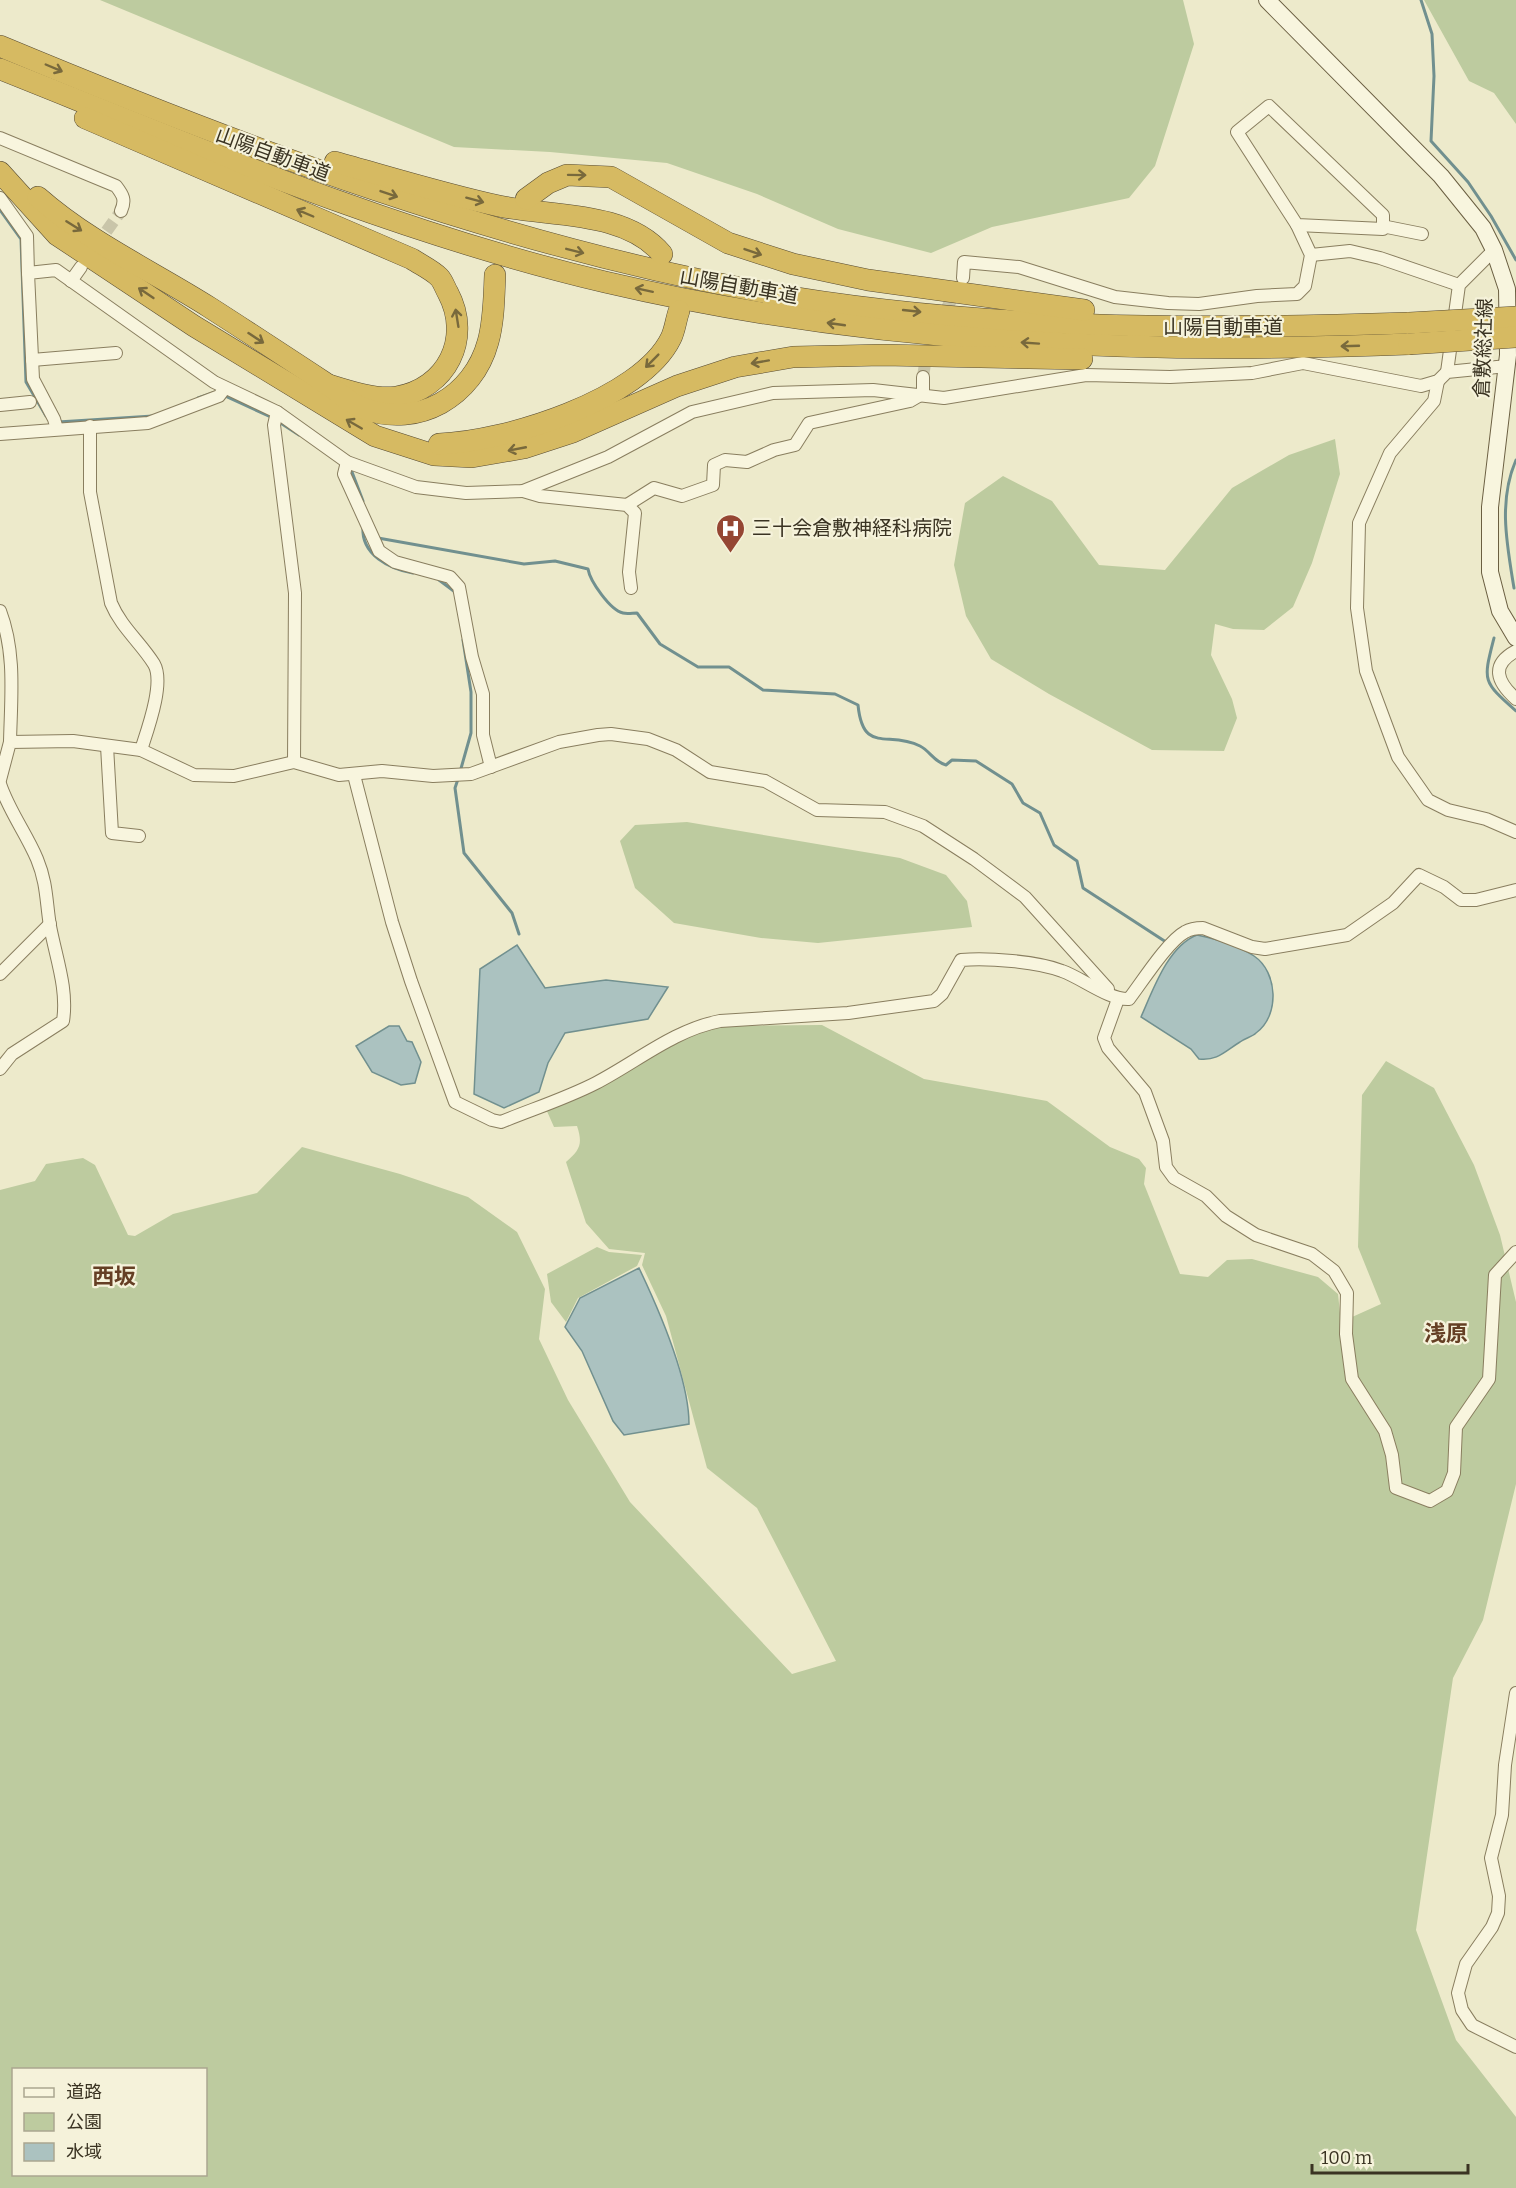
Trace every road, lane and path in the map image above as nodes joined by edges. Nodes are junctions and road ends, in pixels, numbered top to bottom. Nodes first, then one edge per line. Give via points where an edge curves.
1 (1268, 0) edge
2 (0, 46) edge
3 (0, 69) edge
4 (0, 75) edge
5 (175, 119) junction
6 (0, 138) edge
7 (0, 159) edge
8 (0, 172) edge
9 (0, 198) edge
10 (526, 199) dead end
11 (121, 211) dead end
12 (1297, 225) junction
13 (1382, 226) junction
14 (1422, 234) dead end
15 (1494, 250) junction
16 (662, 254) dead end
17 (1311, 255) junction
18 (81, 267) dead end
19 (28, 273) junction
20 (495, 274) dead end
21 (963, 278) tunnel mouth
22 (71, 281) junction
23 (1459, 285) junction
24 (679, 311) dead end
25 (1516, 317) edge
26 (1323, 326) junction
27 (1409, 333) junction
28 (1322, 347) junction
29 (116, 353) dead end
30 (1512, 353) edge
31 (32, 360) junction
32 (923, 377) tunnel mouth
33 (1442, 377) junction
34 (328, 385) junction
35 (222, 392) junction
36 (923, 394) junction
37 (30, 402) dead end
38 (0, 405) edge
39 (275, 416) junction
40 (56, 424) junction
41 (90, 426) junction
42 (0, 434) edge
43 (409, 445) junction
44 (346, 466) junction
45 (523, 491) junction
46 (627, 505) junction
47 (631, 588) dead end
48 (0, 610) edge
49 (5, 634) edge
50 (1516, 638) edge
51 (1516, 651) edge
52 (1516, 699) edge
53 (10, 742) junction
54 (107, 746) junction
55 (141, 750) junction
56 (294, 762) junction
57 (491, 767) junction
58 (354, 775) junction
59 (0, 782) edge
60 (1516, 832) edge
61 (139, 836) dead end
62 (1516, 891) edge
63 (50, 924) junction
64 (0, 974) edge
65 (1118, 999) junction
66 (0, 1069) edge
67 (1516, 1252) edge
68 (1516, 1693) edge
69 (1511, 1766) edge
70 (1516, 2047) edge

1 - 15 main road, 倉敷総社線 via 1441,176 1483,228
2 -> 5 highway, 山陽自動車道
28 -> 3 highway, 山陽自動車道 via 1152,348 956,338 839,325 673,297 534,264 392,219 192,146
34 -> 4 highway via 394,398 414,393 442,373 457,347 458,316 440,278 412,259 9,86
5 -> 16 highway via 500,206 602,222 651,241
5 -> 26 highway, 山陽自動車道 via 398,198 531,239 621,263 766,292 959,317 1054,323
6 - 11 street via 116,186 123,194
7 -> 34 highway via 66,221
43 -> 8 highway via 375,436 339,416 57,235
9 - 19 street via 27,236
10 -> 26 highway via 567,175 611,177 729,243 814,269 1060,309
12 - 13 street via 1383,229
12 - 13 street via 1237,132 1269,106 1383,215
12 - 17 street
13 - 14 street
15 - 23 street
15 - 30 main road, 倉敷総社線 via 1507,289
17 - 21 street via 1305,286 1297,294 1199,304 1115,297 1019,267 964,262
17 - 23 street via 1350,251
18 - 22 street
19 - 22 street via 57,270
19 - 31 street
20 - 34 highway via 488,343 476,369 452,399 420,413 393,416 348,401
22 - 35 street
23 - 33 street
24 -> 43 highway via 671,338 646,367 619,388 573,411 494,438
25 - 27 highway, 山陽自動車道, bridge
26 - 27 highway, 山陽自動車道
27 -> 28 highway, 山陽自動車道
27 - 30 highway, 山陽自動車道, bridge
28 -> 43 highway via 1177,358 793,357 735,367 677,386 573,432 524,448 472,457 434,455
29 - 31 street
30 - 33 street
30 - 50 main road, 倉敷総社線 via 1490,507 1489,541 1490,572 1500,611
31 - 40 street via 35,385
32 - 36 street
33 - 36 street via 1421,386 1303,363 1252,373 1170,377 1086,375 945,398
33 - 60 street via 1434,401 1390,453 1359,523 1357,608 1366,671 1398,757 1428,800
35 - 39 street
35 - 41 street via 148,423
36 - 45 street via 873,390 772,393 692,412 608,457
36 - 46 street via 900,403 809,423 795,445 747,462 725,459 714,465 713,485 682,496 654,488
37 - 38 street
39 - 44 street
39 - 56 street via 295,592
40 - 41 street
40 - 42 street
41 - 55 street via 90,492 111,603 155,667 156,700
44 - 45 street via 432,489 466,493
44 - 57 street via 373,543 387,558 450,577 459,587 483,694 483,735
45 - 46 street
46 - 47 street via 635,513
48 - 49 street
49 - 53 street via 12,671
51 - 52 street via 1498,672 1499,680
53 - 54 street via 73,741
53 - 59 street
54 - 55 street
54 - 61 street via 112,833
55 - 56 street via 194,775 234,776
56 - 58 street via 339,775
57 - 58 street via 458,776 382,771
57 - 65 street via 559,742 611,734 648,739 676,750 710,772 765,781 817,810 871,810 899,816 923,826 1025,897
58 - 65 street via 392,922 455,1102 492,1120 501,1122 595,1084 701,1025 720,1020 848,1013 934,1001 961,960 1052,968
59 - 63 street via 43,876
62 - 65 street via 1461,900 1419,875 1393,903 1347,935 1265,949 1195,928 1175,939 1129,999
63 - 64 street
63 - 66 street via 66,1002 63,1021 12,1054
65 - 67 street via 1104,1038 1145,1092 1163,1140 1166,1167 1174,1178 1206,1196 1226,1216 1256,1235 1312,1254 1334,1271 1347,1293 1346,1334 1352,1379 1385,1431 1396,1488 1430,1501 1447,1491 1454,1473 1456,1427 1489,1379 1495,1275
68 - 69 street
69 - 70 street via 1491,1858 1499,1896 1498,1913 1462,1974 1459,2001 1472,2025

